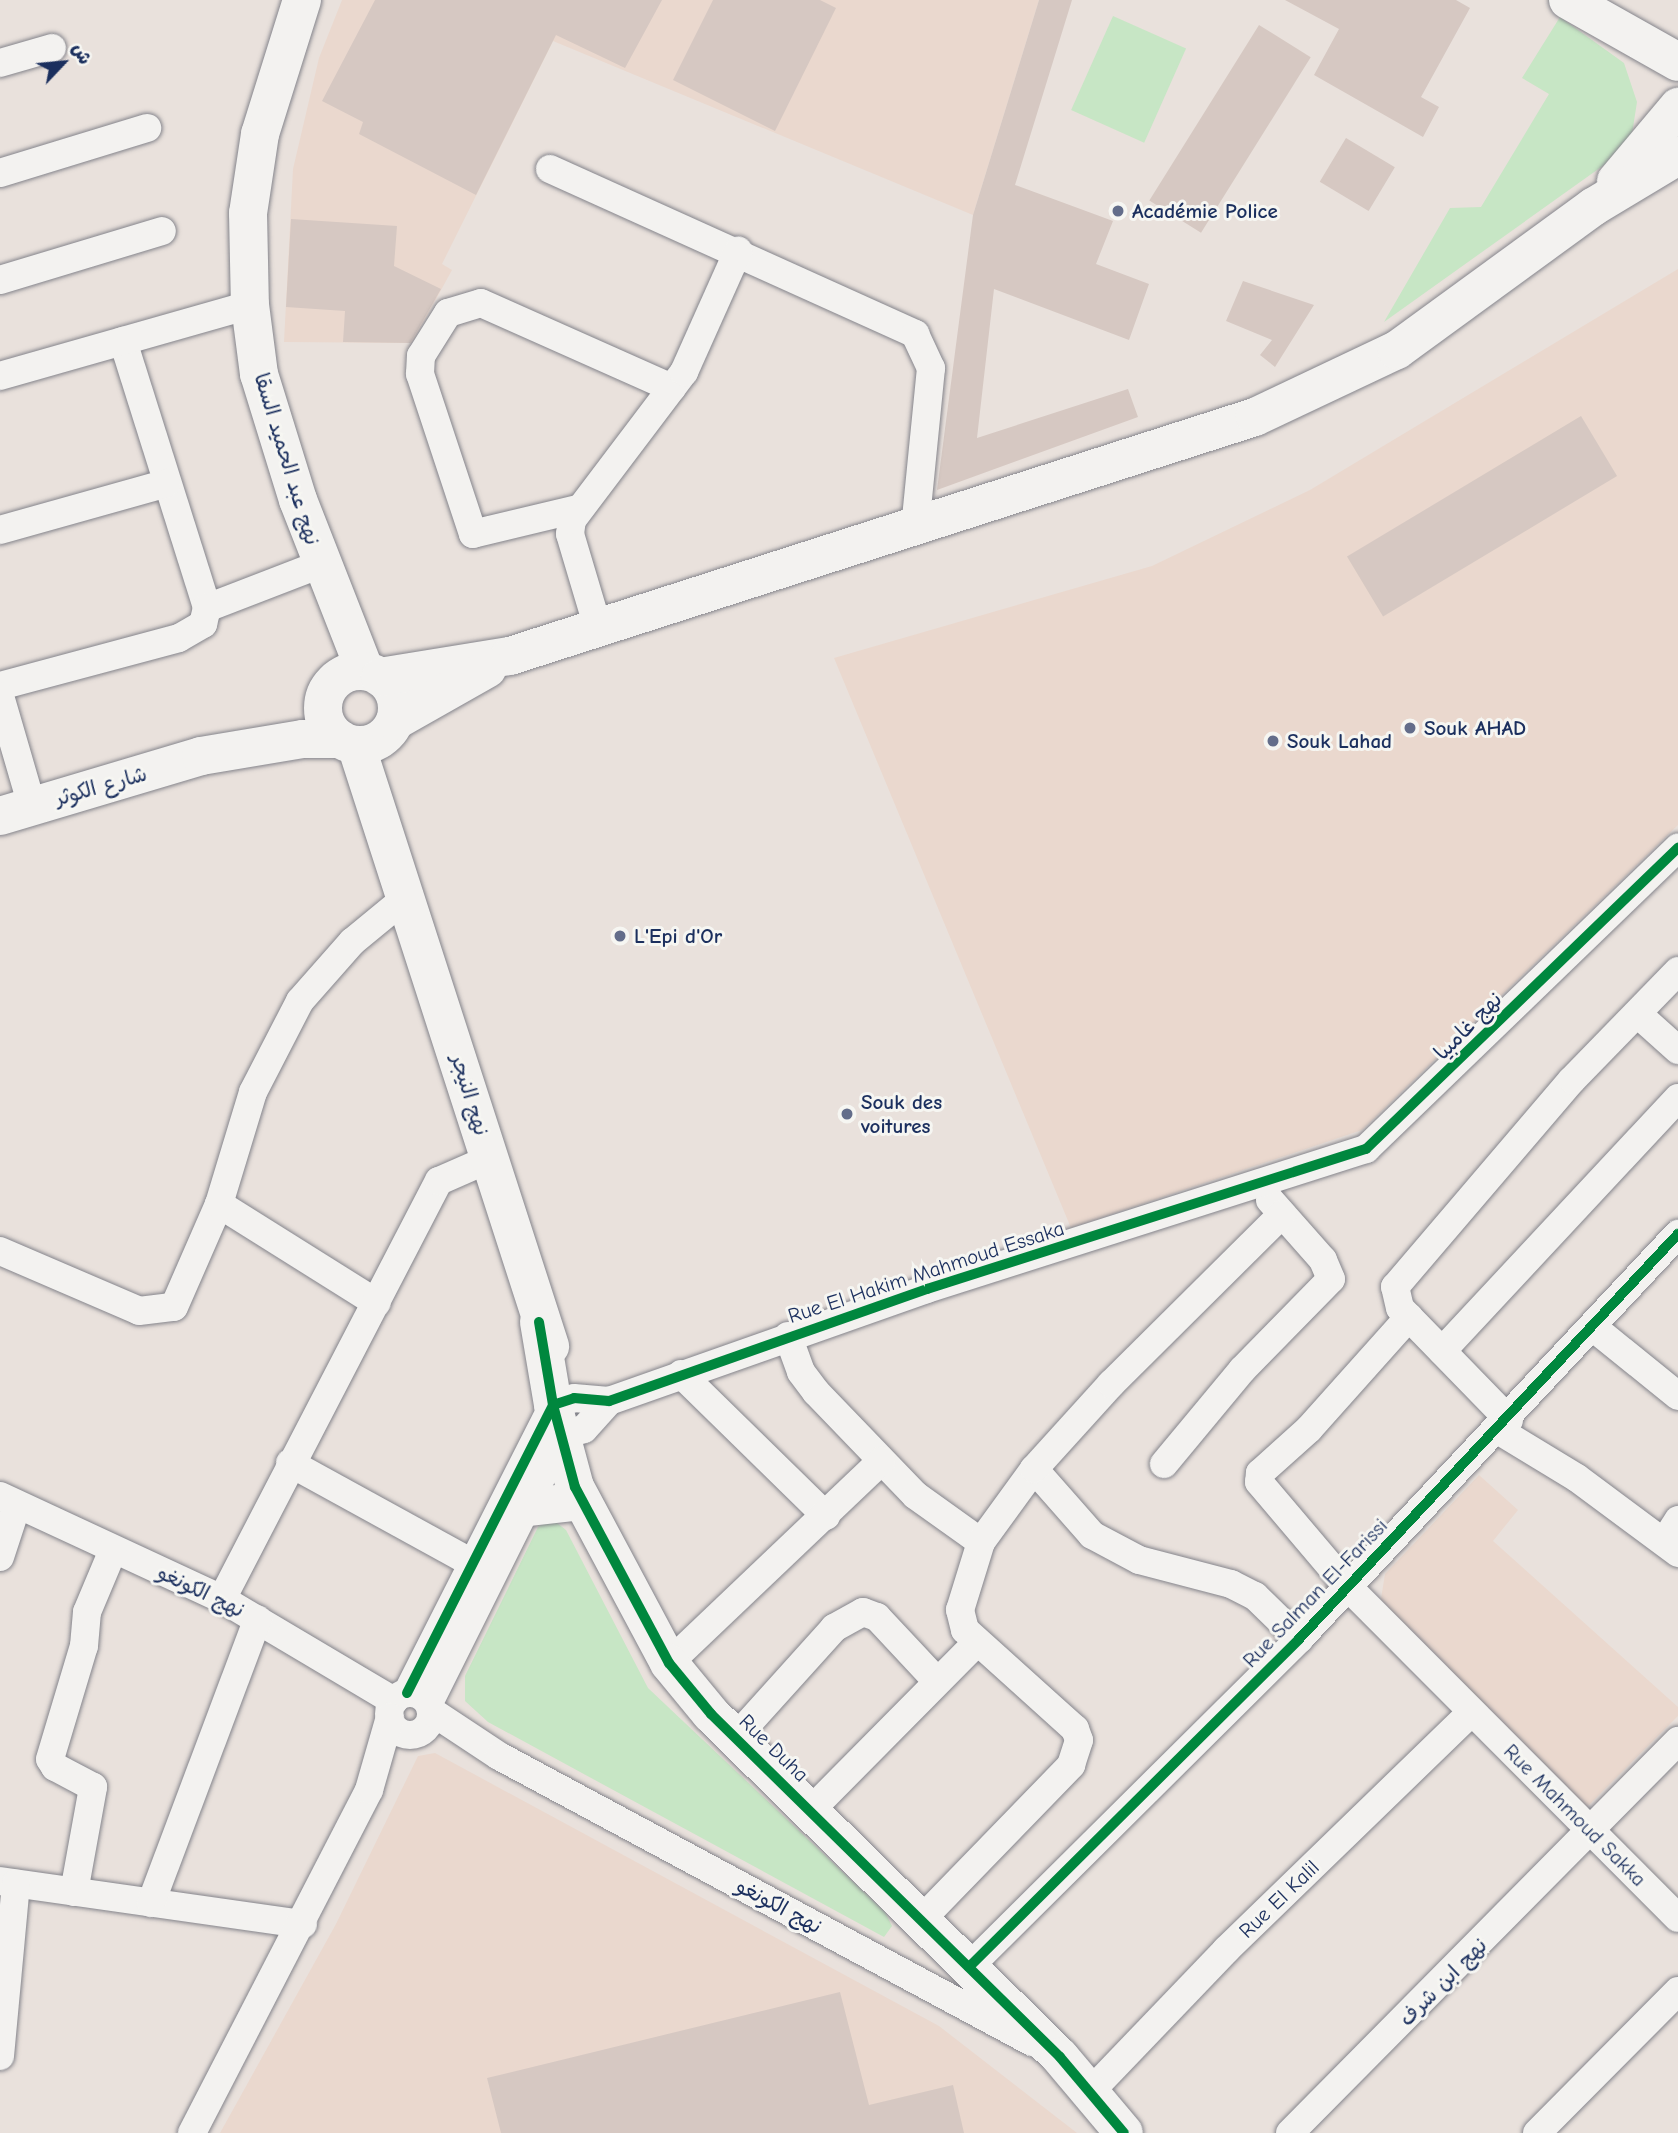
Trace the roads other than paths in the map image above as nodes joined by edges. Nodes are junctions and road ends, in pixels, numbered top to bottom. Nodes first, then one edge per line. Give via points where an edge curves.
1 (302, 0) edge
2 (1568, 0) edge
3 (52, 48) dead end
4 (1678, 62) edge
5 (0, 63) edge
6 (1678, 107) edge
7 (147, 128) dead end
8 (1678, 156) edge
9 (550, 169) dead end
10 (0, 173) edge
11 (1593, 207) junction
12 (162, 231) dead end
13 (738, 251) junction
14 (0, 280) edge
15 (250, 305) junction
16 (123, 341) junction
17 (0, 376) edge
18 (672, 388) junction
19 (167, 483) junction
20 (577, 509) junction
21 (915, 527) junction
22 (0, 530) edge
23 (324, 576) junction
24 (207, 608) junction
25 (598, 628) junction
26 (510, 656) junction
27 (351, 681) junction
28 (0, 686) edge
29 (0, 696) edge
30 (369, 735) junction
31 (201, 756) junction
32 (16, 811) edge
33 (1678, 848) edge
34 (404, 882) junction
35 (1678, 971) edge
36 (1640, 1016) junction
37 (1678, 1051) edge
38 (1678, 1098) edge
39 (489, 1159) junction
40 (1257, 1185) junction
41 (219, 1204) junction
42 (1282, 1213) junction
43 (1678, 1234) edge
44 (0, 1251) edge
45 (377, 1303) junction
46 (1409, 1317) junction
47 (1594, 1328) junction
48 (788, 1336) junction
49 (1441, 1351) junction
50 (681, 1374) junction
51 (1678, 1396) edge
52 (576, 1414) junction
53 (1504, 1424) junction
54 (881, 1461) junction
55 (290, 1463) junction
56 (1164, 1464) dead end
57 (1034, 1469) junction
58 (8, 1500) edge
59 (530, 1507) junction
60 (589, 1510) junction
61 (826, 1516) junction
62 (1674, 1538) edge
63 (981, 1542) junction
64 (113, 1550) junction
65 (0, 1557) edge
66 (485, 1571) junction
67 (1348, 1587) junction
68 (222, 1599) junction
69 (258, 1619) junction
70 (1299, 1639) junction
71 (977, 1642) junction
72 (669, 1663) junction
73 (935, 1679) junction
74 (1472, 1712) junction
75 (412, 1713) junction
76 (736, 1737) junction
77 (1678, 1741) edge
78 (811, 1810) junction
79 (1590, 1826) junction
80 (8, 1882) edge
81 (74, 1892) junction
82 (151, 1903) junction
83 (1678, 1918) edge
84 (921, 1920) junction
85 (303, 1924) junction
86 (969, 1967) junction
87 (1678, 1991) edge
88 (0, 2056) edge
89 (1060, 2057) junction
90 (1091, 2091) junction
91 (192, 2133) edge
92 (1125, 2133) edge
93 (1290, 2133) edge
94 (1537, 2133) edge

1 - 15 main road, نهج عبد الحميد السقا via 260,134 248,213
2 - 4 main road
3 - 5 street
6 - 11 main road
7 - 10 street
8 - 11 main road
9 - 13 street
11 - 21 main road via 1446,317 1339,380 1255,417
12 - 14 street
13 - 18 street via 684,372
13 - 21 street via 900,323 926,350 931,368
15 - 16 street
15 - 23 main road, نهج عبد الحميد السقا via 259,374
16 - 17 street
16 - 19 street
18 - 20 street
18 - 20 street via 481,303 448,313 421,356 420,374 473,534
19 - 22 street
19 - 24 street
20 - 25 street via 570,534
21 - 25 main road
23 - 24 street
23 - 27 main road, نهج عبد الحميد السقا
24 - 28 street via 203,624 179,638
25 - 26 main road
26 - 27 main road, شارع الكوثر
26 - 30 main road
27 - 30 main road, نهج النيجر via 395,696
27 - 30 main road, نهج عبد الحميد السقا via 325,720
27 - 31 main road, شارع الكوثر
29 - 32 street
30 - 31 main road, شارع الكوثر via 303,739
30 - 34 main road, نهج النيجر
31 - 32 main road, شارع الكوثر
33 - 40 street, نهج غامبيا via 1378,1141
34 - 39 main road, نهج النيجر
34 - 41 street via 300,1001 253,1092
35 - 36 street
36 - 37 street
36 - 46 street via 1572,1080 1395,1287
38 - 49 street
39 - 45 street via 439,1181
39 - 52 main road, نهج النيجر via 540,1322
40 - 42 street
40 - 48 street, Rue El Hakim Mahmoud Essaka
41 - 44 street via 182,1297 164,1311 139,1311
41 - 45 street
42 - 56 street via 1323,1260 1331,1279 1242,1370
42 - 57 street via 1168,1325
43 - 47 street, Rue Salman El-Farissi
45 - 55 street
46 - 49 street
46 - 67 street, Rue Mahmoud Sakka via 1309,1429 1260,1474 1263,1491
47 - 51 street
47 - 53 street, Rue Salman El-Farissi
48 - 50 street, Rue El Hakim Mahmoud Essaka
48 - 54 street via 801,1372
49 - 53 street
50 - 52 street, Rue El Hakim Mahmoud Essaka
50 - 61 street
52 - 59 street
52 - 60 main road, Rue Duha via 597,1482
52 - 66 street
53 - 62 street
53 - 67 street, Rue Salman El-Farissi
54 - 61 street
54 - 63 street via 947,1523
55 - 66 street
55 - 68 street
57 - 63 street
57 - 70 street via 1092,1535 1139,1560 1231,1584 1255,1596
58 - 64 street, نهج الكونغو
58 - 65 street
59 - 60 main road
59 - 66 street
60 - 72 main road, Rue Duha
61 - 72 street
63 - 71 street via 959,1619
64 - 68 street, نهج الكونغو
64 - 81 street via 87,1612 84,1646 50,1759 55,1767 93,1787
66 - 75 street
67 - 70 street, Rue Salman El-Farissi
67 - 74 street, Rue Mahmoud Sakka
68 - 69 street, نهج الكونغو
69 - 75 street, نهج الكونغو
69 - 82 street
70 - 86 street, Rue Salman El-Farissi
71 - 73 street
71 - 84 street via 1075,1729 1077,1753
72 - 76 main road, Rue Duha
73 - 76 street via 877,1617 863,1612 834,1628
73 - 78 street
74 - 79 street, Rue Mahmoud Sakka
74 - 90 street, Rue El Kalil via 1236,1940
75 - 85 street
75 - 89 street, نهج الكونغو
76 - 78 main road, Rue Duha
77 - 79 street, نهج ابن شرف
78 - 84 main road, Rue Duha
79 - 83 street, Rue Mahmoud Sakka
79 - 93 street, نهج ابن شرف via 1465,1962
80 - 81 street
80 - 88 street
81 - 82 street
82 - 85 street
84 - 86 main road, Rue Duha
85 - 91 street
86 - 89 main road, Rue Duha
87 - 94 street
89 - 90 main road, Rue Duha
90 - 92 main road, Rue Duha

